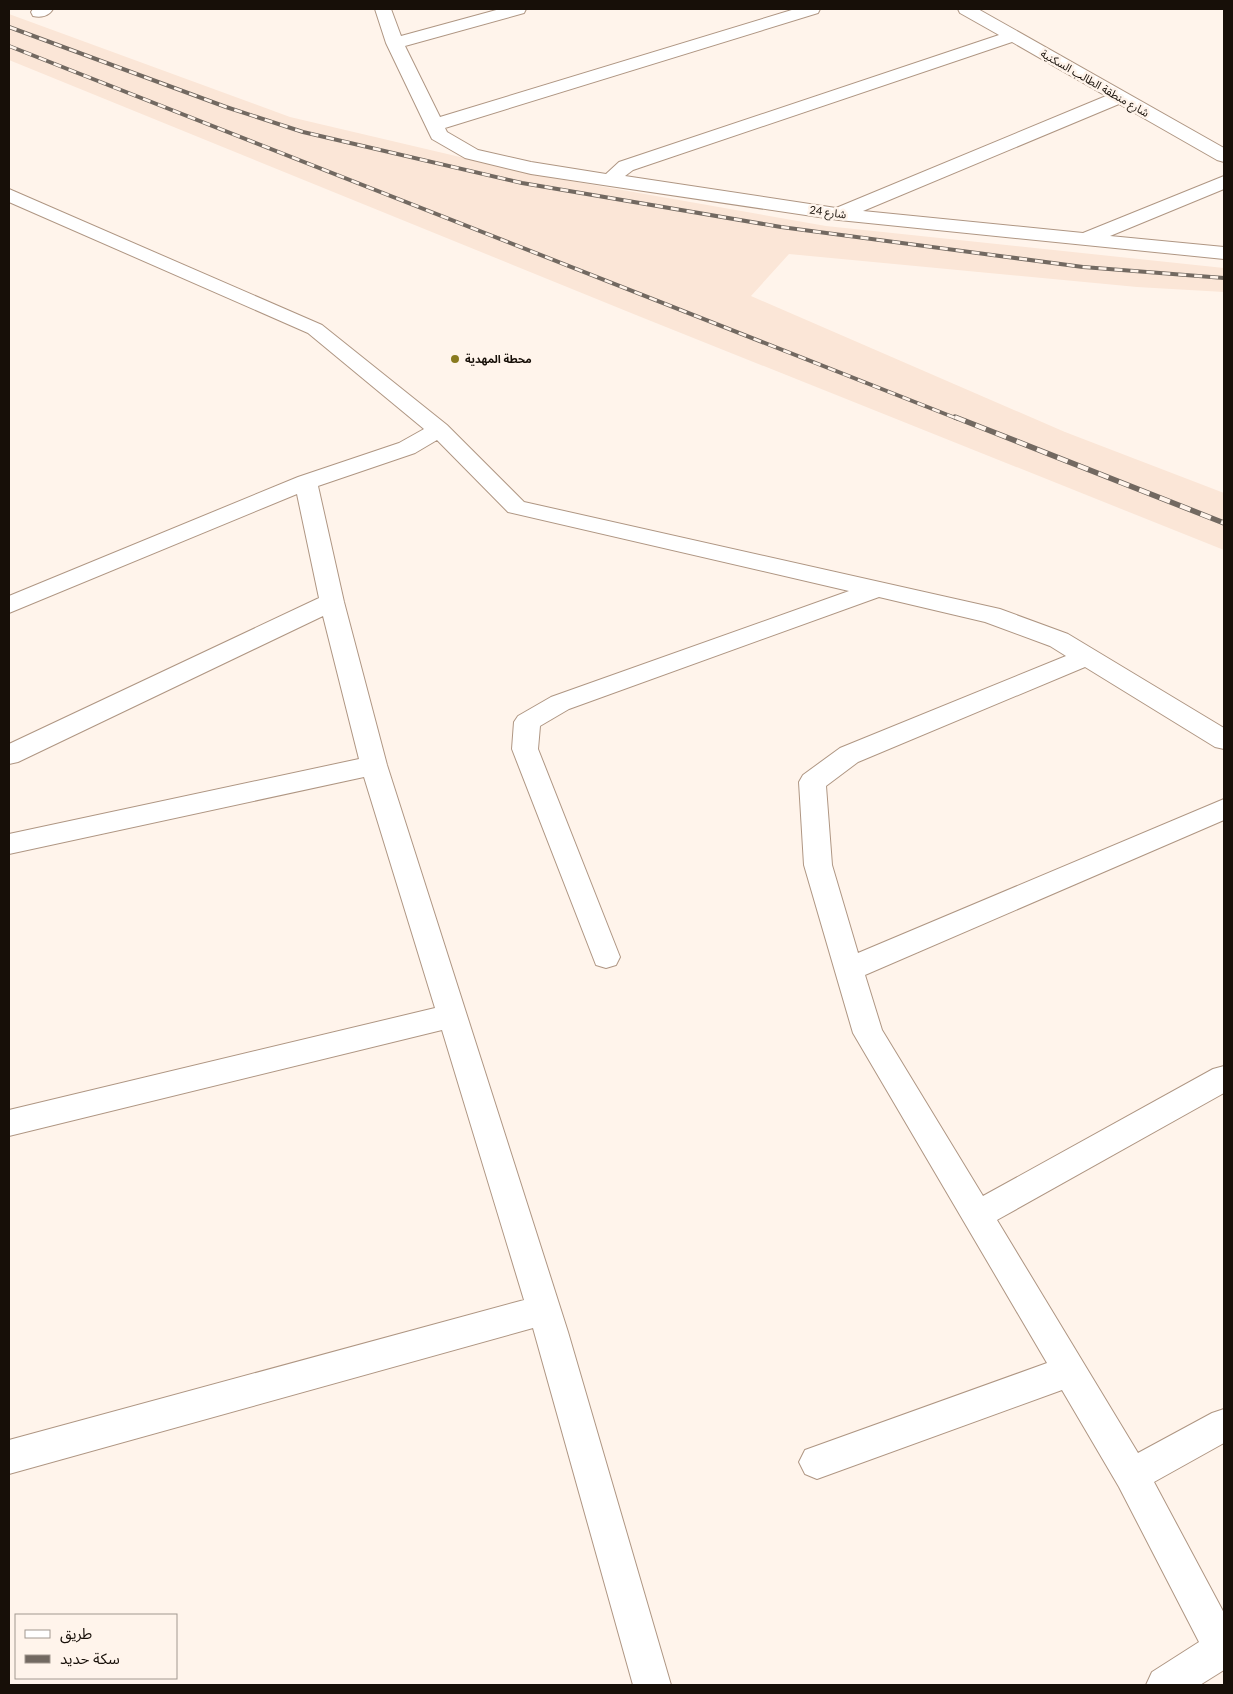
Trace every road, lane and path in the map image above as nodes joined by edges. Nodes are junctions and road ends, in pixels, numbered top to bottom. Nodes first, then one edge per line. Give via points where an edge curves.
1 (383, 9) edge
2 (518, 9) edge
3 (812, 9) edge
4 (966, 9) edge
5 (1013, 36) junction
6 (396, 44) junction
7 (1120, 97) junction
8 (436, 130) junction
9 (1224, 156) edge
10 (610, 180) junction
11 (1224, 182) edge
12 (9, 195) edge
13 (839, 214) junction
14 (1083, 240) junction
15 (1224, 253) edge
16 (439, 430) junction
17 (306, 482) junction
18 (875, 590) junction
19 (332, 602) junction
20 (9, 605) edge
21 (1086, 657) junction
22 (1224, 740) edge
23 (9, 755) edge
24 (374, 765) junction
25 (1224, 809) edge
26 (9, 844) edge
27 (606, 957) dead end
28 (849, 969) junction
29 (452, 1016) junction
30 (1224, 1078) edge
31 (9, 1123) edge
32 (977, 1215) junction
33 (544, 1310) junction
34 (1070, 1371) junction
35 (1224, 1425) edge
36 (9, 1457) edge
37 (817, 1462) dead end
38 (1132, 1475) junction
39 (1224, 1650) edge
40 (652, 1685) edge
41 (1166, 1685) edge

1 - 6 street
2 - 6 street
3 - 8 street
4 - 5 street, شارع منطقة الطالب السكنية
5 - 7 street, شارع منطقة الطالب السكنية
5 - 10 street via 626,166
6 - 8 street
7 - 9 street, شارع منطقة الطالب السكنية
7 - 13 street
8 - 10 street, شارع 24 via 472,154 531,168
10 - 13 street, شارع 24
11 - 14 street
12 - 16 street via 315,329
13 - 14 street, شارع 24
14 - 15 street, شارع 24
16 - 17 street via 407,448
16 - 18 street via 516,507
17 - 19 street
17 - 20 street
18 - 21 street via 991,616 1059,640
18 - 27 street via 560,703 527,722 525,749
19 - 23 street
19 - 24 street
21 - 22 street
21 - 28 street via 849,755 812,782 818,864
24 - 26 street
24 - 29 street
25 - 28 street
28 - 32 street via 868,1033
29 - 31 street
29 - 33 street
30 - 32 street
32 - 34 street
33 - 36 street
33 - 40 street
34 - 37 street
34 - 38 street
35 - 38 street
38 - 39 street
39 - 41 street

